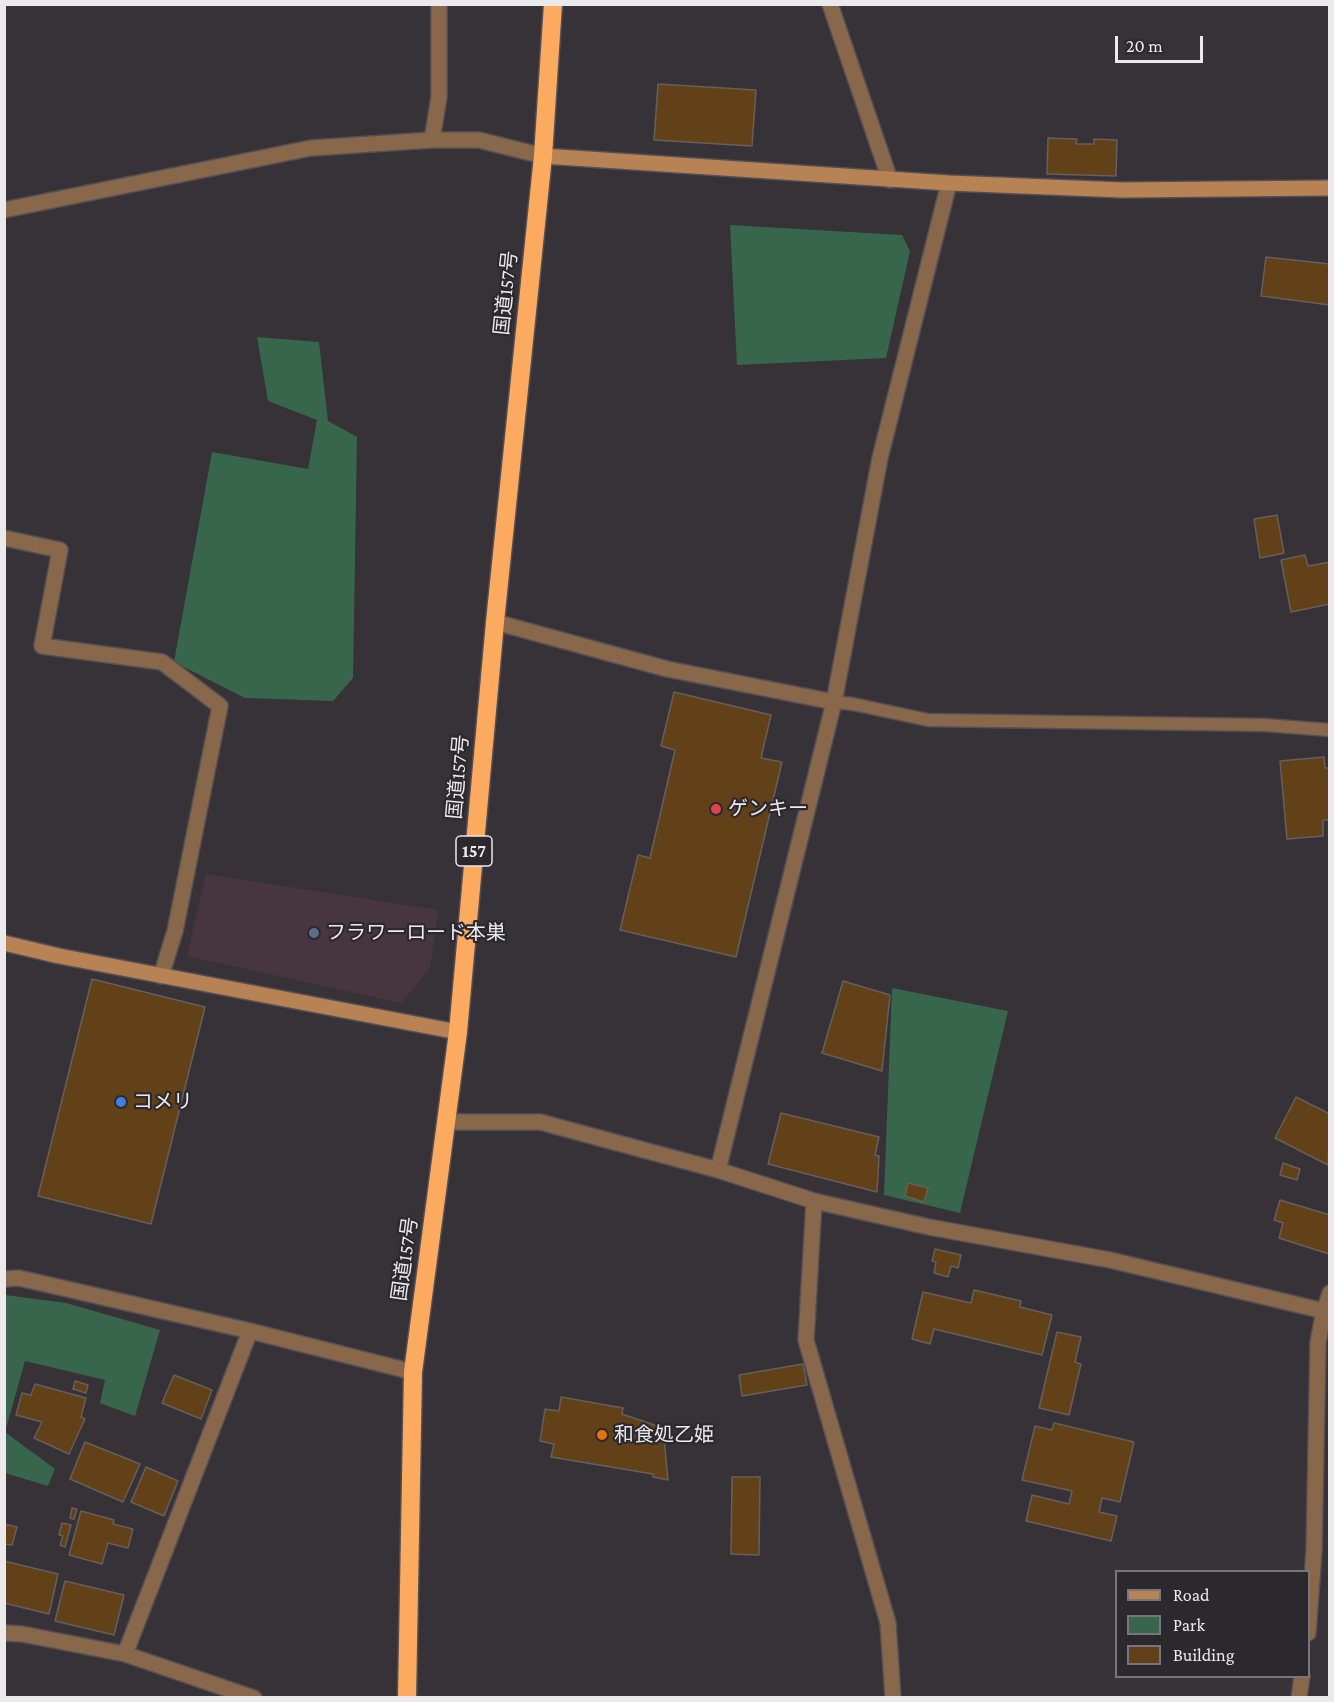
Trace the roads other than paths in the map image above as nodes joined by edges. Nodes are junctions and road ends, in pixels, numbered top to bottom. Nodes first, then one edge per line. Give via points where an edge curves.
1 (439, 4) edge
2 (553, 4) edge
3 (830, 4) edge
4 (432, 140) junction
5 (543, 156) junction
6 (890, 180) junction
7 (949, 183) junction
8 (1329, 188) edge
9 (4, 210) edge
10 (4, 538) edge
11 (495, 622) junction
12 (834, 702) junction
13 (1329, 730) edge
14 (4, 943) edge
15 (161, 976) junction
16 (458, 1032) junction
17 (446, 1122) junction
18 (718, 1170) junction
19 (814, 1201) junction
20 (4, 1279) edge
21 (1329, 1293) edge
22 (1323, 1311) junction
23 (250, 1332) junction
24 (413, 1372) junction
25 (1310, 1605) edge
26 (4, 1633) edge
27 (125, 1654) junction
28 (1302, 1678) edge
29 (254, 1698) edge
30 (407, 1698) edge
31 (893, 1698) edge
32 (1299, 1698) edge

1 - 4 street via 439,98
2 - 5 highway, 国道157号 / 157
3 - 6 street
4 - 5 street via 479,140
4 - 9 street via 311,148
5 - 6 main road
5 - 11 highway, 国道157号 / 157
6 - 7 main road
7 - 8 main road via 1122,190
7 - 12 street via 880,458
10 - 15 street via 60,550 42,646 162,662 220,706 178,919
11 - 12 street via 667,669
11 - 16 highway, 国道157号 / 157
12 - 13 lane via 928,720
12 - 18 street
14 - 15 main road
15 - 16 main road
16 - 17 highway, 国道157号 / 157
17 - 18 street via 540,1122
17 - 24 highway, 国道157号 / 157
18 - 19 street
19 - 22 street via 929,1227 1110,1260
19 - 31 street via 806,1340 888,1623
20 - 23 street via 19,1278
21 - 22 street
22 - 25 street via 1318,1342
23 - 24 street
23 - 27 street
24 - 30 highway, 国道157号 / 157
26 - 27 street
27 - 29 street
28 - 32 street

